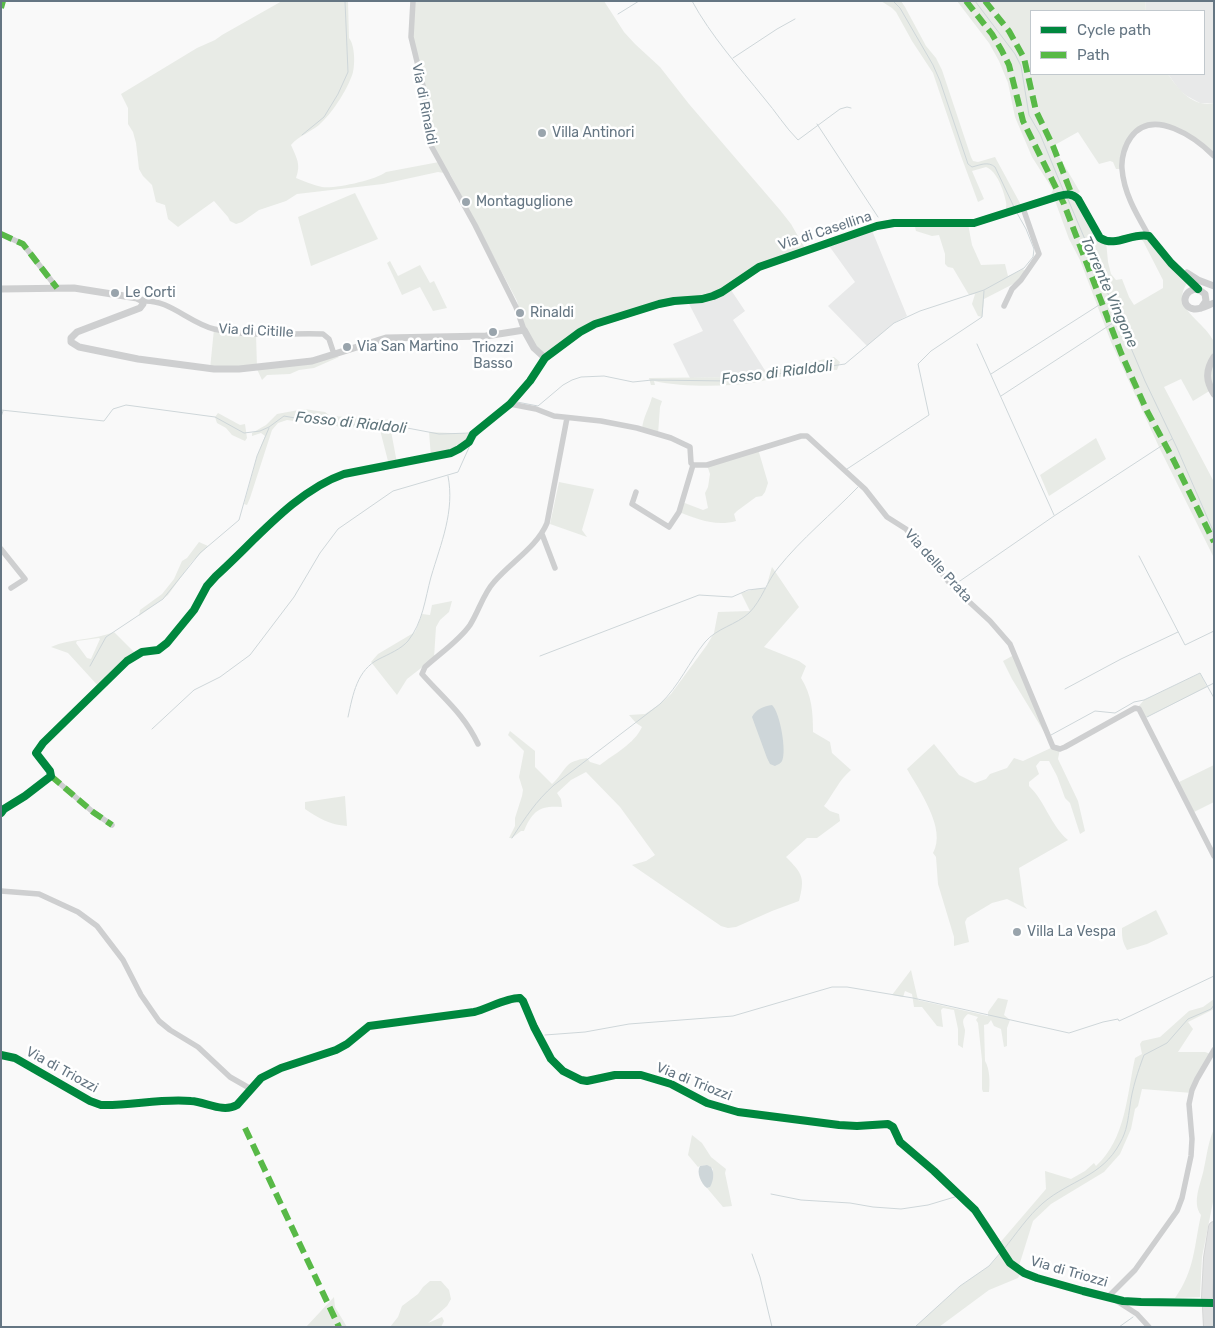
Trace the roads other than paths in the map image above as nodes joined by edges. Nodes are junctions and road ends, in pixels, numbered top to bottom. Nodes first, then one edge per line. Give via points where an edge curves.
1 (413, 1) edge
2 (1214, 156) edge
3 (1022, 209) junction
4 (1, 234) edge
5 (1149, 236) junction
6 (1171, 262) junction
7 (1181, 272) junction
8 (1214, 286) edge
9 (57, 288) junction
10 (1, 289) edge
11 (1190, 290) junction
12 (1201, 290) junction
13 (1213, 295) edge
14 (143, 301) junction
15 (1214, 303) edge
16 (1004, 306) dead end
17 (1201, 308) junction
18 (524, 330) junction
19 (334, 354) junction
20 (1214, 357) edge
21 (545, 358) junction
22 (1214, 394) edge
23 (510, 404) junction
24 (567, 418) junction
25 (693, 466) junction
26 (636, 492) dead end
27 (542, 534) junction
28 (1, 549) edge
29 (555, 568) dead end
30 (11, 588) dead end
31 (478, 744) dead end
32 (51, 776) junction
33 (1, 813) edge
34 (112, 825) dead end
35 (1214, 856) edge
36 (1, 891) edge
37 (1214, 1050) edge
38 (1, 1054) edge
39 (251, 1089) junction
40 (1214, 1228) edge
41 (1109, 1296) junction
42 (1210, 1303) edge
43 (1150, 1327) edge
44 (1209, 1327) edge

1 - 18 street, Via di Rinaldi via 412,37 423,86 429,142 516,306
2 - 5 street via 1191,137 1165,126 1146,126 1133,135 1123,155 1123,173 1130,201
3 - 5 street, Via di Casellina via 1059,196 1072,195 1078,199 1095,232 1103,240 1113,242
3 - 16 street via 1039,254 1012,289
3 - 21 street, Via di Casellina via 974,223 877,226 759,267 713,296 659,304 596,324
4 - 9 street via 23,244
5 - 6 street
6 - 7 street
6 - 8 street via 1198,280
7 - 11 street
7 - 12 street
9 - 10 street
9 - 14 street via 92,290
11 - 12 street
11 - 17 street via 1185,298 1187,304 1192,309
12 - 13 street
12 - 17 street via 1206,300
14 - 19 street, Via di Citille via 157,302 214,329 256,334 323,334
14 - 19 street via 140,308 77,332 71,342 79,347 138,359 214,369 312,360
15 - 17 street
18 - 19 street via 486,336 386,338
18 - 21 street, Via di Rinaldi via 534,348
20 - 22 street via 1207,375
21 - 23 street
23 - 24 street
23 - 32 street via 469,442 451,453 344,474 332,478 295,503 216,576 167,643 158,650 142,652 127,661 38,749 37,756
24 - 25 street via 601,421 671,438 690,447
24 - 27 street via 547,523
25 - 26 street via 679,512 669,527 632,504
25 - 35 street, Via delle Prata via 707,465 801,436 812,439 865,489 887,517 906,529 952,586 990,620 1010,644 1052,746 1065,747 1135,708 1139,709
27 - 29 street
27 - 31 street via 492,583 466,630 422,670 422,674 461,715
28 - 30 street via 25,579
32 - 33 street
32 - 34 street
36 - 39 street via 38,894 78,912 97,926 123,960 159,1021 198,1046 230,1077
37 - 41 street via 1197,1079 1189,1104 1191,1156 1177,1211 1135,1270
38 - 39 street, Via di Triozzi via 15,1058 101,1105 177,1100 232,1108
39 - 41 street, Via di Triozzi via 261,1078 282,1068 336,1050 368,1026 474,1012 520,998 551,1059 563,1071 581,1080 641,1075 671,1084 707,1103 738,1112 839,1125 888,1124 900,1142 975,1210 1010,1263 1037,1278
40 - 42 highway via 1209,1258
41 - 42 street, Via di Triozzi, bridge via 1123,1301
41 - 43 street
42 - 44 highway

